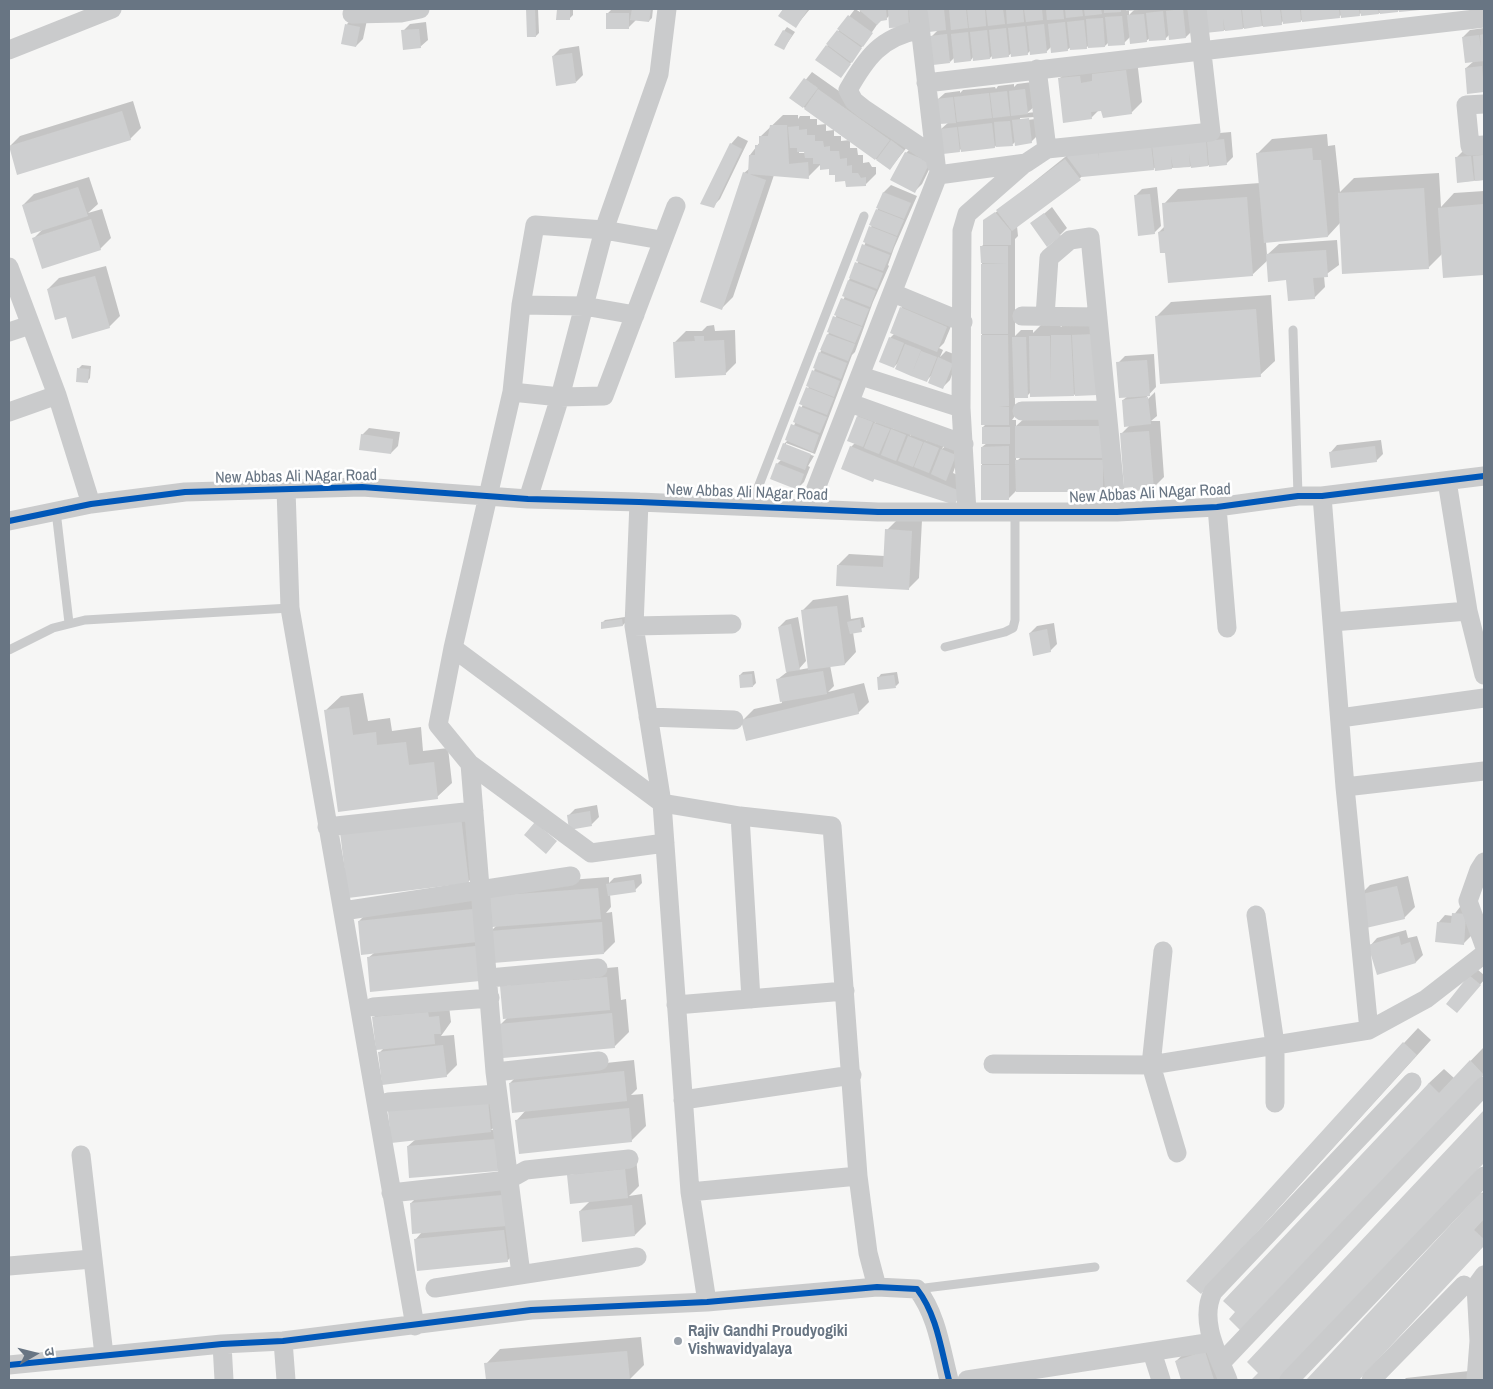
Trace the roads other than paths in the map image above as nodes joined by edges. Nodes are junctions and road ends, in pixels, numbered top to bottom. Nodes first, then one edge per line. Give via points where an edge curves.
1 (112, 9) edge
2 (420, 9) edge
3 (667, 9) edge
4 (918, 9) edge
5 (1197, 9) edge
6 (352, 14) dead end
7 (1484, 18) edge
8 (919, 30) junction
9 (9, 50) edge
10 (1202, 50) junction
11 (1037, 69) junction
12 (926, 83) junction
13 (1484, 104) edge
14 (1484, 145) edge
15 (1047, 149) junction
16 (934, 156) junction
17 (1026, 163) junction
18 (938, 175) junction
19 (676, 206) dead end
20 (864, 216) dead end
21 (604, 230) junction
22 (661, 240) junction
23 (10, 276) edge
24 (894, 293) junction
25 (521, 305) junction
26 (584, 306) junction
27 (635, 315) junction
28 (1022, 316) dead end
29 (1045, 316) junction
30 (1098, 317) junction
31 (963, 322) junction
32 (30, 325) junction
33 (1293, 330) dead end
34 (9, 332) edge
35 (861, 376) junction
36 (512, 392) junction
37 (57, 395) junction
38 (560, 398) junction
39 (850, 402) junction
40 (962, 408) junction
41 (1107, 410) junction
42 (1022, 411) dead end
43 (9, 412) edge
44 (964, 444) junction
45 (1484, 476) edge
46 (1447, 481) junction
47 (286, 490) junction
48 (1298, 496) junction
49 (1322, 496) junction
50 (489, 497) junction
51 (528, 499) junction
52 (639, 502) junction
53 (91, 504) junction
54 (1218, 507) junction
55 (750, 508) junction
56 (808, 509) junction
57 (56, 511) junction
58 (968, 512) junction
59 (1015, 512) junction
60 (1117, 512) junction
61 (9, 521) edge
62 (290, 608) junction
63 (1468, 611) junction
64 (1332, 622) junction
65 (70, 624) junction
66 (732, 624) dead end
67 (634, 626) junction
68 (1227, 628) dead end
69 (945, 647) dead end
70 (453, 648) junction
71 (9, 650) edge
72 (1484, 675) edge
73 (1484, 698) edge
74 (648, 717) junction
75 (1340, 718) junction
76 (734, 720) dead end
77 (470, 764) junction
78 (1484, 771) edge
79 (1345, 787) junction
80 (662, 803) junction
81 (474, 811) junction
82 (740, 816) junction
83 (327, 828) junction
84 (665, 843) junction
85 (1484, 862) edge
86 (571, 876) dead end
87 (481, 888) junction
88 (343, 911) junction
89 (1256, 915) dead end
90 (1484, 945) edge
91 (1163, 950) dead end
92 (1484, 954) edge
93 (598, 968) dead end
94 (489, 978) junction
95 (845, 990) junction
96 (490, 998) junction
97 (751, 999) junction
98 (676, 1005) junction
99 (373, 1007) dead end
100 (1369, 1030) junction
101 (1275, 1044) junction
102 (600, 1061) dead end
103 (993, 1064) dead end
104 (1151, 1065) junction
105 (495, 1072) junction
106 (852, 1075) junction
107 (1412, 1082) dead end
108 (1484, 1086) edge
109 (497, 1094) junction
110 (683, 1100) junction
111 (388, 1102) dead end
112 (1275, 1103) dead end
113 (1177, 1153) dead end
114 (81, 1155) dead end
115 (629, 1159) dead end
116 (858, 1176) junction
117 (1484, 1176) edge
118 (508, 1180) junction
119 (690, 1192) junction
120 (391, 1193) junction
121 (637, 1257) dead end
122 (92, 1259) junction
123 (9, 1266) edge
124 (1095, 1267) dead end
125 (521, 1274) junction
126 (1484, 1275) edge
127 (1464, 1285) dead end
128 (877, 1287) junction
129 (435, 1288) dead end
130 (707, 1302) junction
131 (926, 1302) junction
132 (415, 1326) junction
133 (283, 1340) junction
134 (1213, 1342) junction
135 (222, 1344) junction
136 (1152, 1352) junction
137 (104, 1355) junction
138 (1221, 1363) junction
139 (9, 1365) edge
140 (224, 1380) edge
141 (286, 1380) edge
142 (948, 1380) edge
143 (967, 1380) edge
144 (1161, 1380) edge
145 (1228, 1380) edge
146 (1289, 1380) edge
147 (1372, 1380) edge
148 (1476, 1380) edge

1 - 9 street
2 - 6 street via 401,13
3 - 21 street via 660,74
4 - 8 street
5 - 10 street
7 - 10 street
8 - 12 street
8 - 16 street via 900,33 881,44 848,90 864,109
10 - 11 street
10 - 15 street via 1211,132
11 - 12 street
11 - 15 street
12 - 16 street
13 - 14 street via 1466,105 1470,146
15 - 17 street
16 - 18 street
17 - 18 street
17 - 31 street via 967,214 962,231
18 - 24 street
19 - 22 street
20 - 55 lane
21 - 22 street
21 - 25 street via 535,224
21 - 26 street
22 - 27 street
23 - 32 street
24 - 31 street
24 - 35 street
25 - 26 street
25 - 36 street
26 - 27 street
26 - 38 street
27 - 38 street via 604,396
28 - 29 street
29 - 30 street
29 - 30 street via 1049,258 1070,240 1090,237
30 - 41 street
31 - 40 street
32 - 34 street
32 - 37 street
33 - 48 lane
35 - 39 street
35 - 40 street
36 - 38 street
36 - 50 street
37 - 43 street
37 - 53 street
38 - 51 street
39 - 44 street
39 - 56 street
40 - 44 street
41 - 42 street
41 - 60 street
44 - 58 street
45 - 46 street, New Abbas Ali NAgar Road
46 - 49 street, New Abbas Ali NAgar Road
46 - 63 street
47 - 50 street, New Abbas Ali NAgar Road via 362,488
47 - 53 street, New Abbas Ali NAgar Road via 185,492
47 - 62 street
48 - 49 street, New Abbas Ali NAgar Road
48 - 54 street, New Abbas Ali NAgar Road
49 - 64 street
50 - 51 street, New Abbas Ali NAgar Road
50 - 70 street
51 - 52 street, New Abbas Ali NAgar Road
52 - 55 street, New Abbas Ali NAgar Road
52 - 67 street
53 - 57 street, New Abbas Ali NAgar Road
54 - 60 street, New Abbas Ali NAgar Road
54 - 68 street
55 - 56 street, New Abbas Ali NAgar Road
56 - 58 street, New Abbas Ali NAgar Road
57 - 61 street, New Abbas Ali NAgar Road
57 - 65 lane
58 - 59 street, New Abbas Ali NAgar Road
59 - 60 street, New Abbas Ali NAgar Road
59 - 69 lane via 1016,620 1013,628
62 - 65 lane via 99,619
62 - 83 street
63 - 64 street
63 - 72 street
64 - 75 street
65 - 71 lane via 54,628
66 - 67 street
67 - 74 street
70 - 77 street via 438,725
70 - 80 street
73 - 75 street
74 - 76 street
74 - 80 street
75 - 79 street
77 - 81 street
77 - 84 street via 591,853
78 - 79 street
79 - 100 street
80 - 82 street
80 - 84 street
81 - 83 street
81 - 87 street
82 - 95 street via 832,826
82 - 97 street
83 - 88 street
84 - 98 street
85 - 90 street via 1478,870 1468,901
86 - 87 street
87 - 88 street
87 - 94 street
88 - 120 street
89 - 101 street
91 - 104 street
92 - 100 street via 1426,999
93 - 94 street
94 - 96 street
95 - 97 street
95 - 106 street
96 - 99 street
96 - 105 street
97 - 98 street
98 - 110 street
100 - 101 street
101 - 104 street
101 - 112 street
102 - 105 street
103 - 104 street
104 - 113 street
105 - 109 street
106 - 110 street
106 - 116 street
107 - 134 street via 1219,1284 1208,1302
108 - 138 street
109 - 111 street
109 - 118 street
110 - 119 street
114 - 122 street
115 - 118 street via 526,1170
116 - 119 street
116 - 128 street via 868,1253
117 - 146 street
118 - 120 street
118 - 125 street
119 - 130 street
120 - 132 street
121 - 125 street
122 - 123 street
122 - 137 street
124 - 131 lane
125 - 129 street
126 - 148 street via 1476,1286 1479,1341
127 - 147 street
128 - 130 street
128 - 131 street
130 - 132 street via 531,1310
131 - 142 street
132 - 133 street
133 - 135 street
133 - 141 street
134 - 136 street
134 - 138 street
135 - 137 street
135 - 140 street
136 - 143 street
136 - 144 street
137 - 139 street
138 - 145 street

